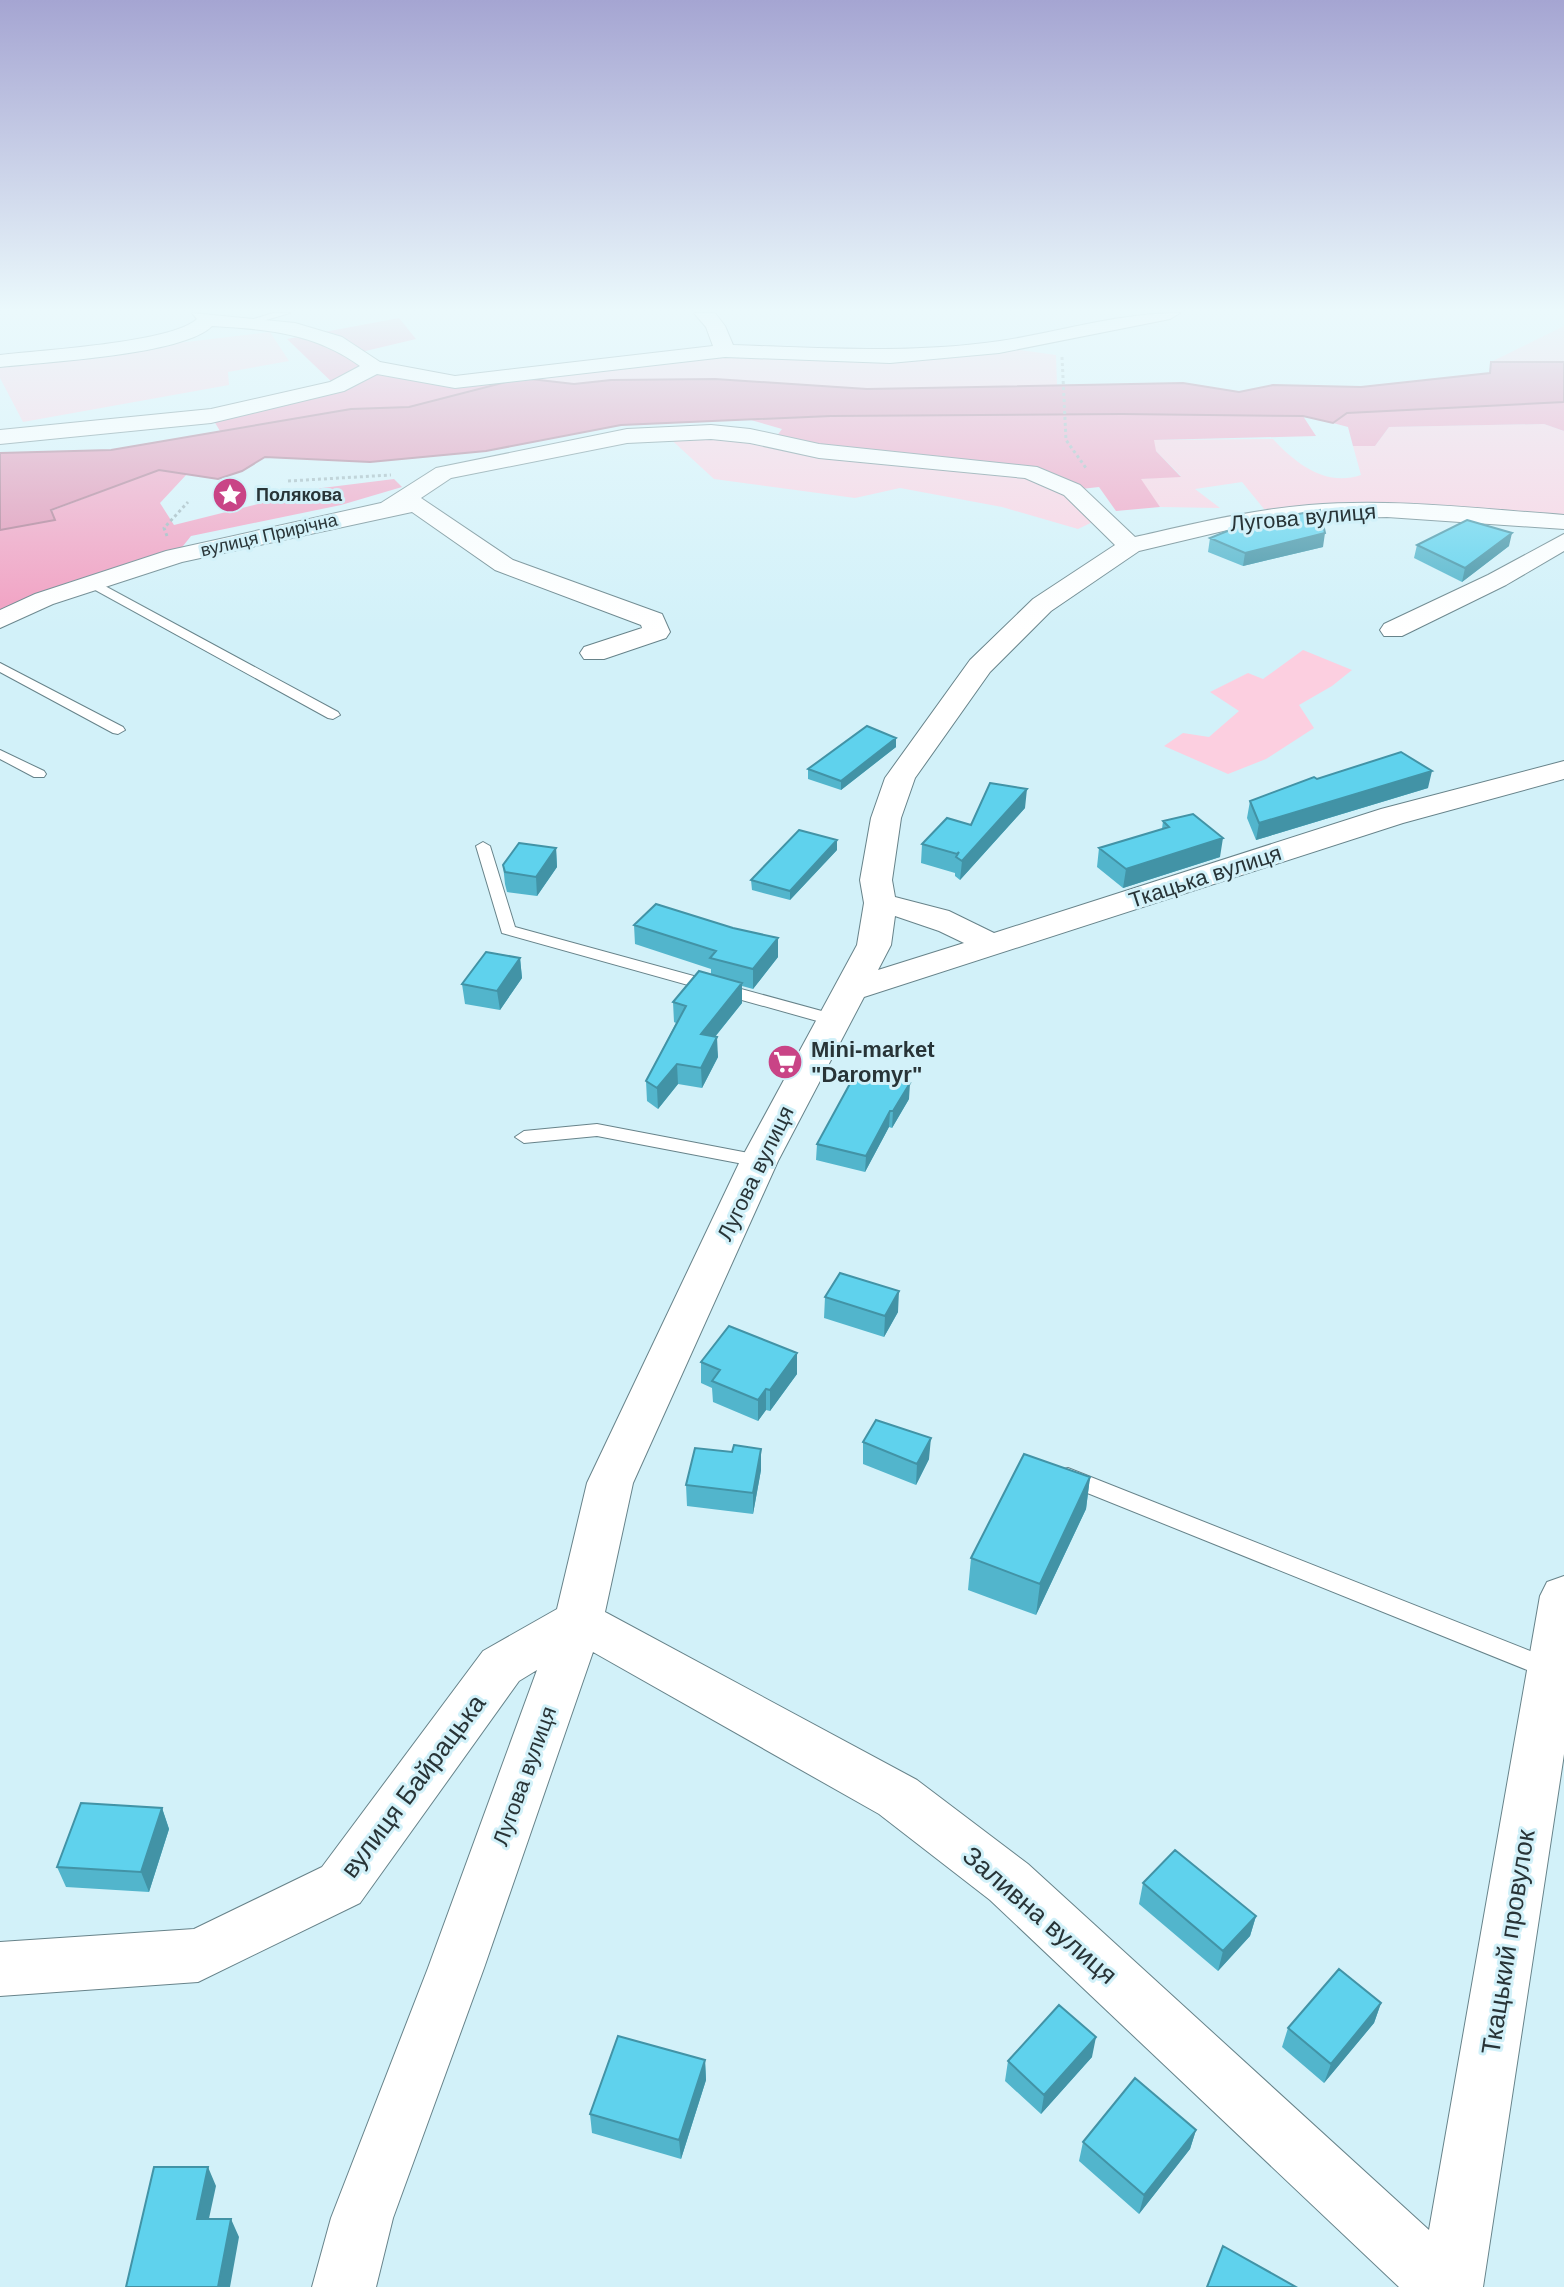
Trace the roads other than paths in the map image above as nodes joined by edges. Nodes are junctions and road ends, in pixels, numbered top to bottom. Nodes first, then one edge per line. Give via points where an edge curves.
1 (179, 420) edge
2 (0, 437) edge
3 (445, 498) dead end
4 (416, 504) junction
5 (389, 508) junction
6 (1562, 528) edge
7 (1130, 546) junction
8 (92, 583) junction
9 (0, 620) edge
10 (1393, 630) dead end
11 (594, 653) dead end
12 (0, 667) edge
13 (333, 715) dead end
14 (118, 730) dead end
15 (0, 754) edge
16 (1564, 770) edge
17 (39, 774) dead end
18 (483, 846) dead end
19 (880, 903) junction
20 (990, 945) junction
21 (841, 1006) junction
22 (524, 1137) dead end
23 (759, 1161) junction
24 (1045, 1467) edge
25 (1564, 1596) edge
26 (579, 1621) junction
27 (1552, 1670) junction
28 (0, 1969) edge
29 (344, 2287) edge
30 (1445, 2287) edge
31 (1451, 2287) edge

1 - 2 street
3 - 4 street
4 - 5 street
4 - 11 street via 504,565 653,620 657,632
5 - 7 street, вулиця Прирічна via 444,473 627,436 711,432 819,451 1029,472 1072,490
5 - 8 street, вулиця Прирічна via 175,556
6 - 7 street, Лугова вулиця via 1387,510 1311,512 1240,520
6 - 10 street via 1497,580
7 - 19 street, Лугова вулиця via 1042,605 980,666 900,778 878,864
8 - 9 street, вулиця Прирічна
8 - 13 lane
12 - 14 lane
15 - 17 lane
16 - 20 street, Ткацька вулиця via 1392,816
18 - 21 lane via 508,930
19 - 20 street via 967,929
19 - 21 street, Лугова вулиця via 874,945
20 - 21 street, Ткацька вулиця
21 - 23 street, Лугова вулиця
22 - 23 lane via 597,1130
23 - 26 street, Лугова вулиця via 610,1483
24 - 27 lane
25 - 27 street, Ткацький провулок
26 - 28 street, вулиця Байрацька via 501,1666 341,1885 198,1955
26 - 29 street, Лугова вулиця via 362,2218
26 - 30 street, Заливна вулиця via 898,1797 1009,1882
27 - 31 street, Ткацький провулок

